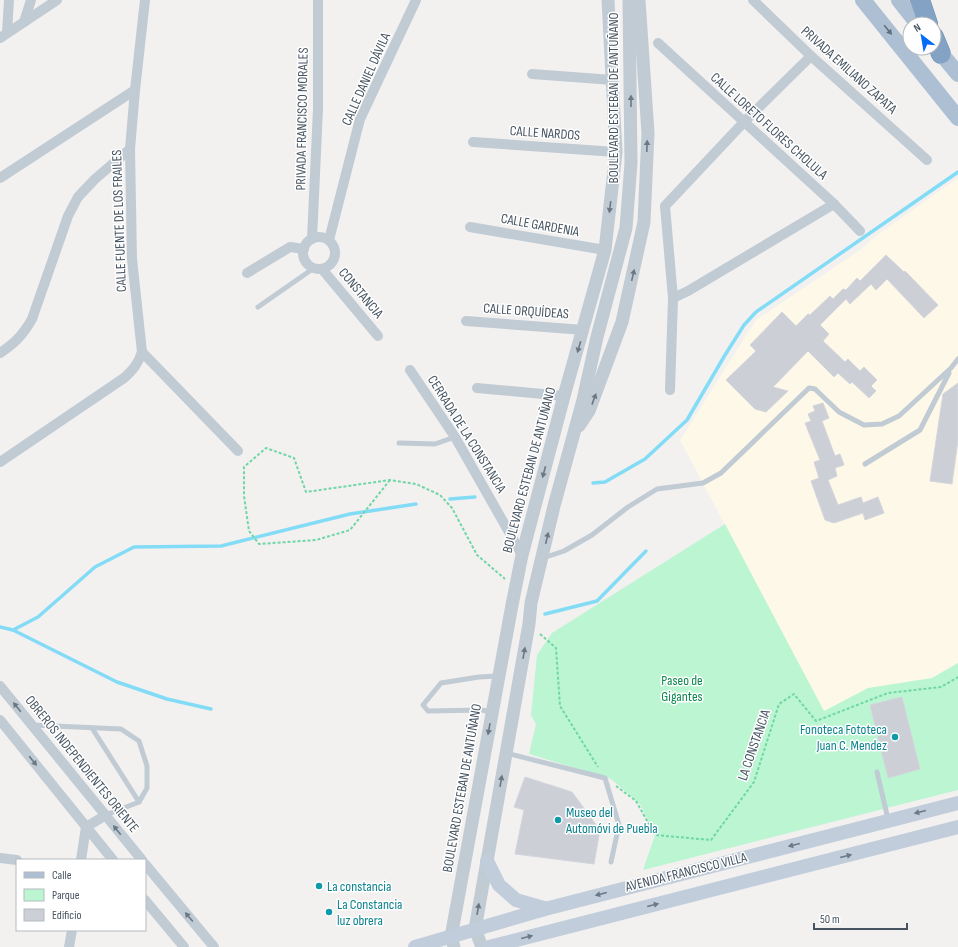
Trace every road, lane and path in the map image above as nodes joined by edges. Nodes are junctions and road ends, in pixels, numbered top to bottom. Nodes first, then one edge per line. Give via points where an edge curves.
1 (8, 0) edge
2 (31, 0) edge
3 (57, 0) edge
4 (145, 0) edge
5 (318, 0) edge
6 (416, 0) edge
7 (608, 0) edge
8 (629, 0) edge
9 (639, 0) edge
10 (753, 0) edge
11 (863, 0) edge
12 (899, 0) edge
13 (920, 0) edge
14 (912, 16) edge
15 (925, 16) edge
16 (24, 22) junction
17 (3, 35) edge
18 (658, 43) dead end
19 (942, 53) edge
20 (811, 56) junction
21 (532, 74) dead end
22 (958, 74) edge
23 (613, 80) junction
24 (135, 90) junction
25 (958, 118) edge
26 (744, 122) junction
27 (472, 142) dead end
28 (130, 149) junction
29 (616, 152) junction
30 (927, 160) dead end
31 (0, 178) edge
32 (834, 204) junction
33 (470, 227) dead end
34 (860, 231) dead end
35 (312, 239) junction
36 (328, 240) junction
37 (304, 249) junction
38 (605, 250) junction
39 (318, 268) junction
40 (247, 273) dead end
41 (672, 298) junction
42 (258, 308) dead end
43 (466, 321) dead end
44 (584, 330) junction
45 (378, 336) dead end
46 (142, 352) junction
47 (0, 353) edge
48 (958, 360) edge
49 (951, 368) junction
50 (410, 370) dead end
51 (477, 388) dead end
52 (670, 390) dead end
53 (564, 396) junction
54 (574, 432) junction
55 (455, 437) junction
56 (399, 443) dead end
57 (238, 450) dead end
58 (0, 462) edge
59 (866, 464) dead end
60 (390, 480) junction
61 (522, 555) junction
62 (542, 558) junction
63 (516, 587) junction
64 (529, 624) junction
65 (499, 676) junction
66 (958, 677) edge
67 (0, 686) edge
68 (492, 712) junction
69 (0, 720) edge
70 (31, 725) junction
71 (92, 728) junction
72 (505, 753) junction
73 (876, 772) dead end
74 (605, 778) junction
75 (139, 802) junction
76 (958, 803) edge
77 (106, 815) junction
78 (889, 820) junction
79 (86, 827) junction
80 (958, 827) edge
81 (0, 858) edge
82 (81, 859) edge
83 (112, 859) edge
84 (141, 859) edge
85 (16, 860) edge
86 (487, 861) junction
87 (611, 862) dead end
88 (146, 865) edge
89 (146, 901) edge
90 (545, 909) junction
91 (475, 929) junction
92 (72, 931) edge
93 (453, 942) edge
94 (69, 947) edge
95 (184, 947) edge
96 (214, 947) edge
97 (415, 947) edge
98 (482, 947) edge
99 (489, 947) edge

1 - 17 street
2 - 16 street
3 - 16 street
4 - 24 street, CALLE FUENTE DE LOS FRAILES
5 - 35 street, PRIVADA FRANCISCO MORALES via 318,108
6 - 36 street, CALLE DANIEL DÁVILA via 360,119
7 - 23 street, BOULEVARD ESTEBAN DE ANTUÑANO
54 -> 8 street, BOULEVARD ESTEBAN DE ANTUÑANO via 626,228 631,162
54 -> 9 street via 590,411 622,322 644,222 648,133
10 - 20 street, PRIVADA EMILIANO ZAPATA
11 -> 25 main road
12 - 14 main road
13 - 15 highway
16 - 17 street
18 - 26 street, CALLE LORETO FLORES CHOLULA
19 - 22 main road
20 - 26 street
20 - 30 street, PRIVADA EMILIANO ZAPATA
21 - 23 street
23 - 29 street, BOULEVARD ESTEBAN DE ANTUÑANO
24 - 28 street, CALLE FUENTE DE LOS FRAILES
24 - 31 street
26 - 32 street, CALLE LORETO FLORES CHOLULA
26 - 41 street via 665,206
27 - 29 street, CALLE NARDOS
28 - 46 street, CALLE FUENTE DE LOS FRAILES via 132,259
28 - 47 street via 94,179 78,197 68,216 32,319 17,340
29 -> 38 street, BOULEVARD ESTEBAN DE ANTUÑANO
32 - 34 street, CALLE LORETO FLORES CHOLULA
32 - 41 street
33 - 38 street, CALLE GARDENIA
35 - 36 street
35 - 37 street
36 - 39 street via 335,250 334,257 327,266
37 - 39 street via 307,264
37 - 40 street via 290,247
38 - 44 street, BOULEVARD ESTEBAN DE ANTUÑANO
39 - 42 lane
39 - 45 street, CONSTANCIA
41 - 52 street
43 - 44 street, CALLE ORQUÍDEAS
44 -> 53 street, BOULEVARD ESTEBAN DE ANTUÑANO
46 - 57 street
46 - 58 street via 134,369 124,378
48 - 49 lane
49 - 59 lane via 920,430
49 - 62 lane via 899,416 882,424 864,425 839,412 815,389 809,388 720,473 703,483 657,489 628,507 592,535 564,551
50 - 55 street, CERRADA DE LA CONSTANCIA
51 - 53 street
53 -> 61 street, BOULEVARD ESTEBAN DE ANTUÑANO
62 -> 54 street, BOULEVARD ESTEBAN DE ANTUÑANO
55 - 56 lane via 435,444
55 - 61 street, CERRADA DE LA CONSTANCIA
60 - 60 path via 350,530 316,540 259,544 249,531 244,496 244,467 266,448 294,458 306,492
60 - 63 path via 416,484 440,495 452,508 477,555
61 - 63 street, BOULEVARD ESTEBAN DE ANTUÑANO
62 - 64 street, BOULEVARD ESTEBAN DE ANTUÑANO via 531,603
63 - 65 street, BOULEVARD ESTEBAN DE ANTUÑANO
72 -> 64 street, BOULEVARD ESTEBAN DE ANTUÑANO
64 - 74 path via 556,648 560,706
65 - 68 street, BOULEVARD ESTEBAN DE ANTUÑANO
65 - 68 lane via 441,683 423,705 428,711
66 - 74 path, LA CONSTANCIA via 940,687 888,693 816,721 794,694 779,704 754,782 711,840 655,835 636,801
70 -> 67 street, OBREROS INDEPENDIENTES ORIENTE
68 -> 93 street, BOULEVARD ESTEBAN DE ANTUÑANO
69 -> 79 street
70 - 71 lane
70 - 77 street, OBREROS INDEPENDIENTES ORIENTE
71 - 75 lane
71 - 75 lane via 121,729 139,741 147,766 147,788
72 - 74 lane
86 -> 72 street, BOULEVARD ESTEBAN DE ANTUÑANO
73 - 78 lane
74 - 87 lane via 619,825
75 - 77 lane
76 -> 78 main road, AVENIDA FRANCISCO VILLA
77 - 79 street
84 -> 77 street, OBREROS INDEPENDIENTES ORIENTE
78 -> 90 main road, AVENIDA FRANCISCO VILLA
79 - 82 street
79 - 83 street
99 -> 80 main road, AVENIDA FRANCISCO VILLA
81 - 85 street
86 - 90 main road via 499,885 516,900
91 -> 86 street, BOULEVARD ESTEBAN DE ANTUÑANO
96 -> 88 street
89 - 95 street
90 - 91 main road, AVENIDA FRANCISCO VILLA
91 - 93 main road, AVENIDA FRANCISCO VILLA
91 - 98 street
92 - 94 street
93 - 97 main road, AVENIDA FRANCISCO VILLA

